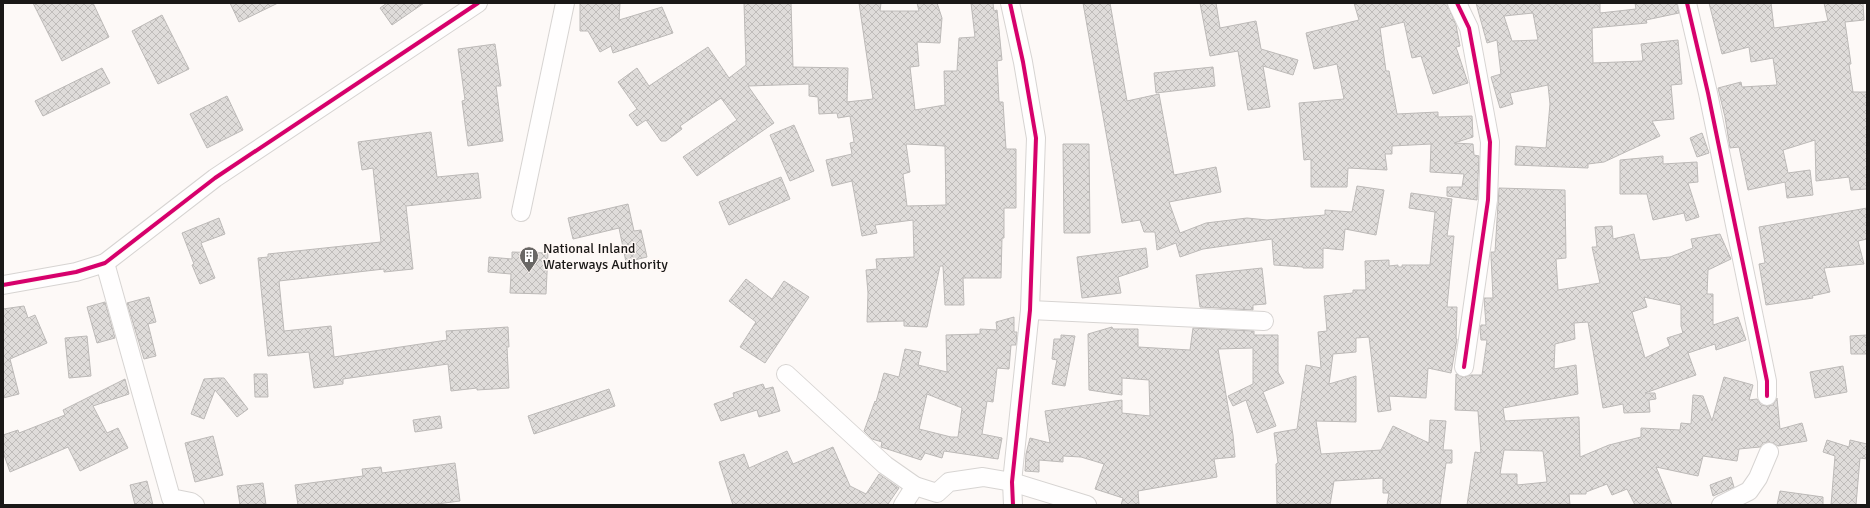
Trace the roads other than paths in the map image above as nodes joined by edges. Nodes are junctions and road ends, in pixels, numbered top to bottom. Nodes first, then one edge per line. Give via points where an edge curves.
1 (478, 3) edge
2 (566, 3) edge
3 (1010, 3) edge
4 (1457, 3) edge
5 (1687, 3) edge
6 (521, 212) dead end
7 (105, 263) junction
8 (3, 285) edge
9 (1030, 310) junction
10 (1264, 321) dead end
11 (1464, 367) dead end
12 (786, 374) dead end
13 (1767, 396) dead end
14 (1769, 452) dead end
15 (1012, 482) junction
16 (915, 486) junction
17 (195, 505) edge
18 (904, 505) edge
19 (1013, 505) edge
20 (1088, 505) edge
21 (1721, 505) edge

1 - 7 street via 215,178
2 - 6 street
3 - 9 street via 1036,138
4 - 11 street via 1469,28 1490,142 1488,200
5 - 13 street via 1767,381
7 - 8 street via 76,272
7 - 17 street via 171,498
9 - 10 street
9 - 15 street
12 - 16 street via 886,465
14 - 21 street via 1758,478 1749,491
15 - 16 street via 983,477 949,482 937,493
15 - 19 street
15 - 20 street
16 - 18 street

